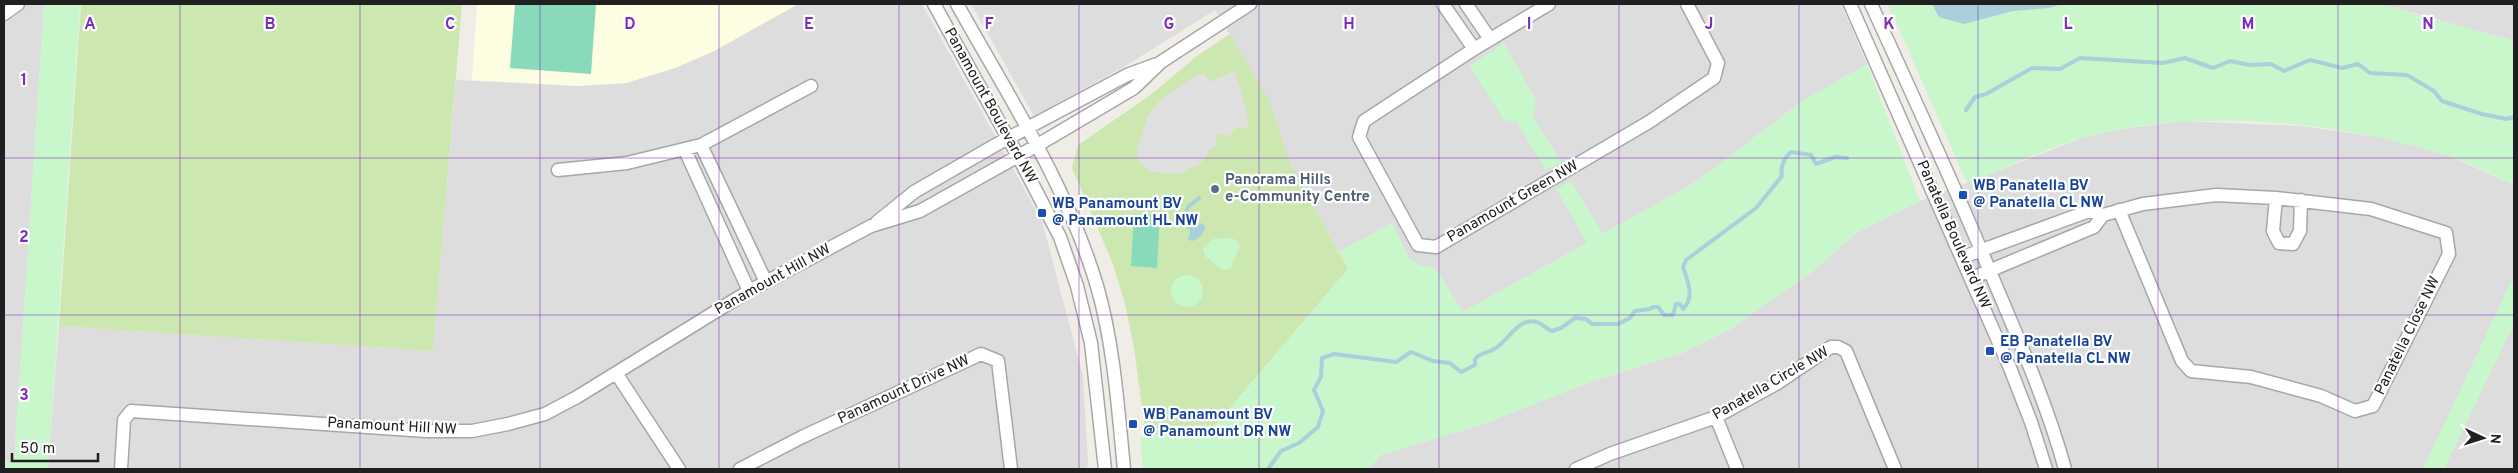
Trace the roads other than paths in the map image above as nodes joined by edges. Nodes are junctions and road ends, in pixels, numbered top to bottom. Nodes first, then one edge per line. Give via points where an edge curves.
1 (18, 4) edge
2 (934, 4) edge
3 (957, 4) edge
4 (1248, 4) edge
5 (1443, 4) edge
6 (1466, 4) edge
7 (1549, 4) edge
8 (1687, 4) edge
9 (1850, 4) edge
10 (1870, 4) edge
11 (4, 14) edge
12 (1490, 40) junction
13 (1474, 49) junction
14 (1162, 62) junction
15 (810, 86) dead end
16 (1026, 128) junction
17 (1008, 138) junction
18 (701, 145) junction
19 (1036, 146) junction
20 (685, 150) junction
21 (1018, 156) junction
22 (558, 170) dead end
23 (2276, 198) junction
24 (2301, 200) junction
25 (2119, 210) junction
26 (2103, 215) junction
27 (871, 226) junction
28 (1980, 249) junction
29 (1963, 257) junction
30 (1990, 270) junction
31 (1972, 278) junction
32 (766, 282) junction
33 (750, 291) junction
34 (616, 372) junction
35 (1716, 417) junction
36 (1103, 466) edge
37 (1583, 468) edge
38 (121, 469) edge
39 (679, 469) edge
40 (740, 469) edge
41 (1011, 469) edge
42 (1124, 469) edge
43 (1737, 469) edge
44 (1895, 469) edge
45 (2046, 469) edge
46 (2066, 469) edge

1 - 11 street
2 - 17 street, Panamount Boulevard NW
3 - 16 street, Panamount Boulevard NW
4 - 14 street, Panamount Hill NW
5 - 13 street
6 - 12 street
7 - 12 street, Panamount Green NW
8 - 13 street, Panamount Green NW via 1718,63 1714,78 1649,122 1436,247 1418,245 1359,137 1361,129 1364,121
9 - 29 street, Panatella Boulevard NW
10 - 28 street, Panatella Boulevard NW
12 - 13 street, Panamount Green NW
14 - 16 street, Panamount Hill NW via 1127,75
14 - 19 street, Panamount Hill NW via 1134,88
15 - 18 street
16 - 17 street, Panamount Hill NW
16 - 19 street, Panamount Boulevard NW
17 - 21 street, Panamount Boulevard NW
17 - 27 street, Panamount Hill NW via 914,192
18 - 20 street
18 - 32 street
19 - 21 street, Panamount Hill NW
19 - 42 street, Panamount Boulevard NW via 1072,218 1096,285 1118,396
20 - 22 street via 627,164
20 - 33 street
21 - 27 street, Panamount Hill NW via 920,211
21 - 36 street, Panamount Boulevard NW via 1060,237 1077,286 1091,343
23 - 24 street, Panatella Close NW
23 - 24 street via 2273,231 2279,243 2293,244 2300,231
23 - 25 street, Panatella Close NW via 2216,195
24 - 25 street, Panatella Close NW via 2371,209 2446,233 2448,254 2373,406 2355,411 2321,396 2251,376 2191,371 2182,361
25 - 26 street, Panatella Close NW
26 - 28 street, Panatella Close NW via 2089,211
26 - 30 street, Panatella Close NW via 2094,227
27 - 32 street, Panamount Hill NW
28 - 29 street, Panatella Close NW
28 - 30 street, Panatella Boulevard NW
29 - 31 street, Panatella Boulevard NW
30 - 31 street, Panatella Close NW
30 - 46 street, Panatella Boulevard NW via 2050,416
31 - 45 street, Panatella Boulevard NW via 2028,413
32 - 33 street, Panamount Hill NW
33 - 34 street, Panamount Hill NW
34 - 38 street, Panamount Hill NW via 577,398 545,414 472,431 426,432 131,412 124,420
34 - 39 street
35 - 37 street, Panatella Circle NW via 1610,454
35 - 43 street
35 - 44 street, Panatella Circle NW via 1776,384 1831,347 1838,347 1846,351
40 - 41 street, Panamount Drive NW via 802,436 981,354 998,361

